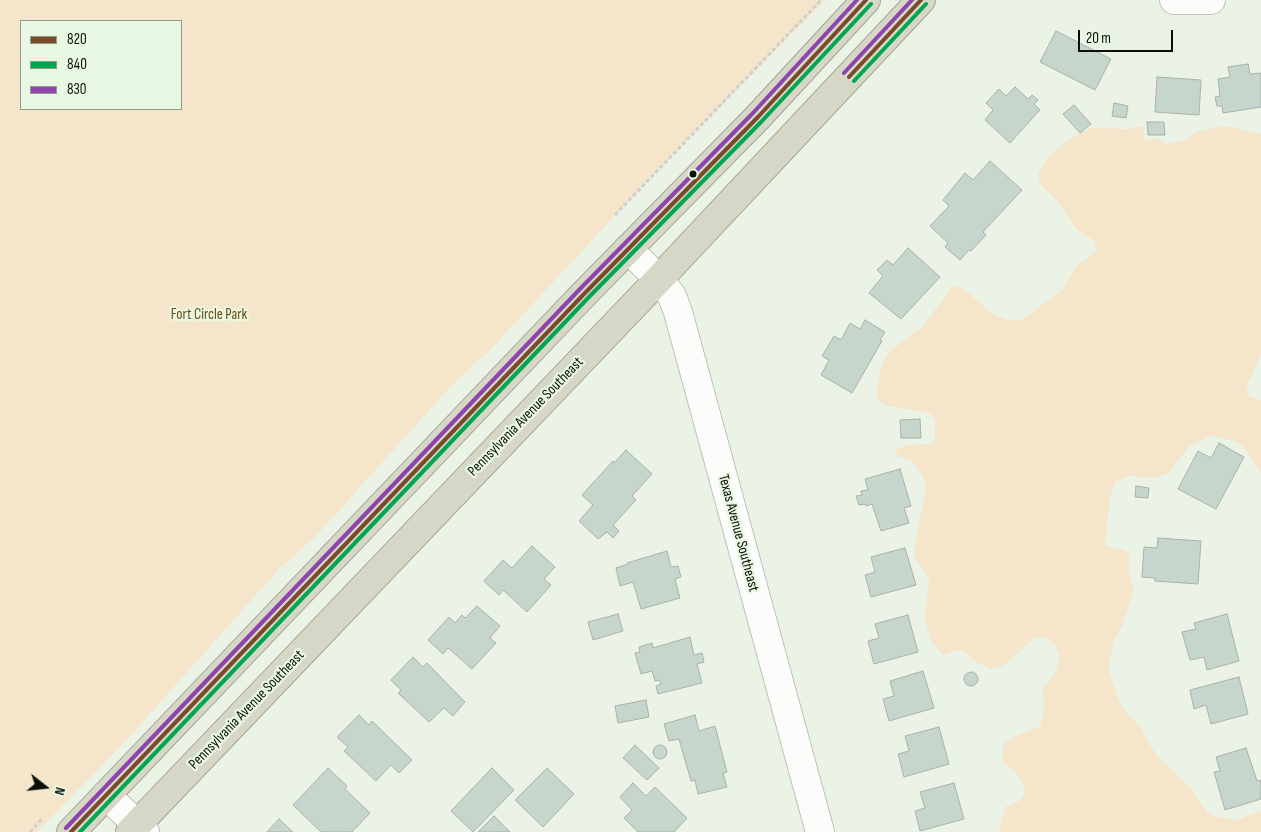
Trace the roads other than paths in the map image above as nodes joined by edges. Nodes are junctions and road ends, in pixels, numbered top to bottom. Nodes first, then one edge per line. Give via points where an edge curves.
1 (866, 0) edge
2 (921, 0) edge
3 (1174, 0) edge
4 (1211, 0) edge
5 (628, 249) junction
6 (659, 279) junction
7 (106, 795) junction
8 (137, 830) edge
9 (815, 830) edge
10 (71, 832) edge

1 - 5 highway via 758,117
2 - 6 highway, Pennsylvania Avenue Southeast
3 - 4 street
5 - 6 street, Texas Avenue Southeast
5 - 7 highway
6 - 8 highway, Pennsylvania Avenue Southeast
6 - 9 street, Texas Avenue Southeast via 672,296 678,312
7 - 8 street
7 - 10 highway

